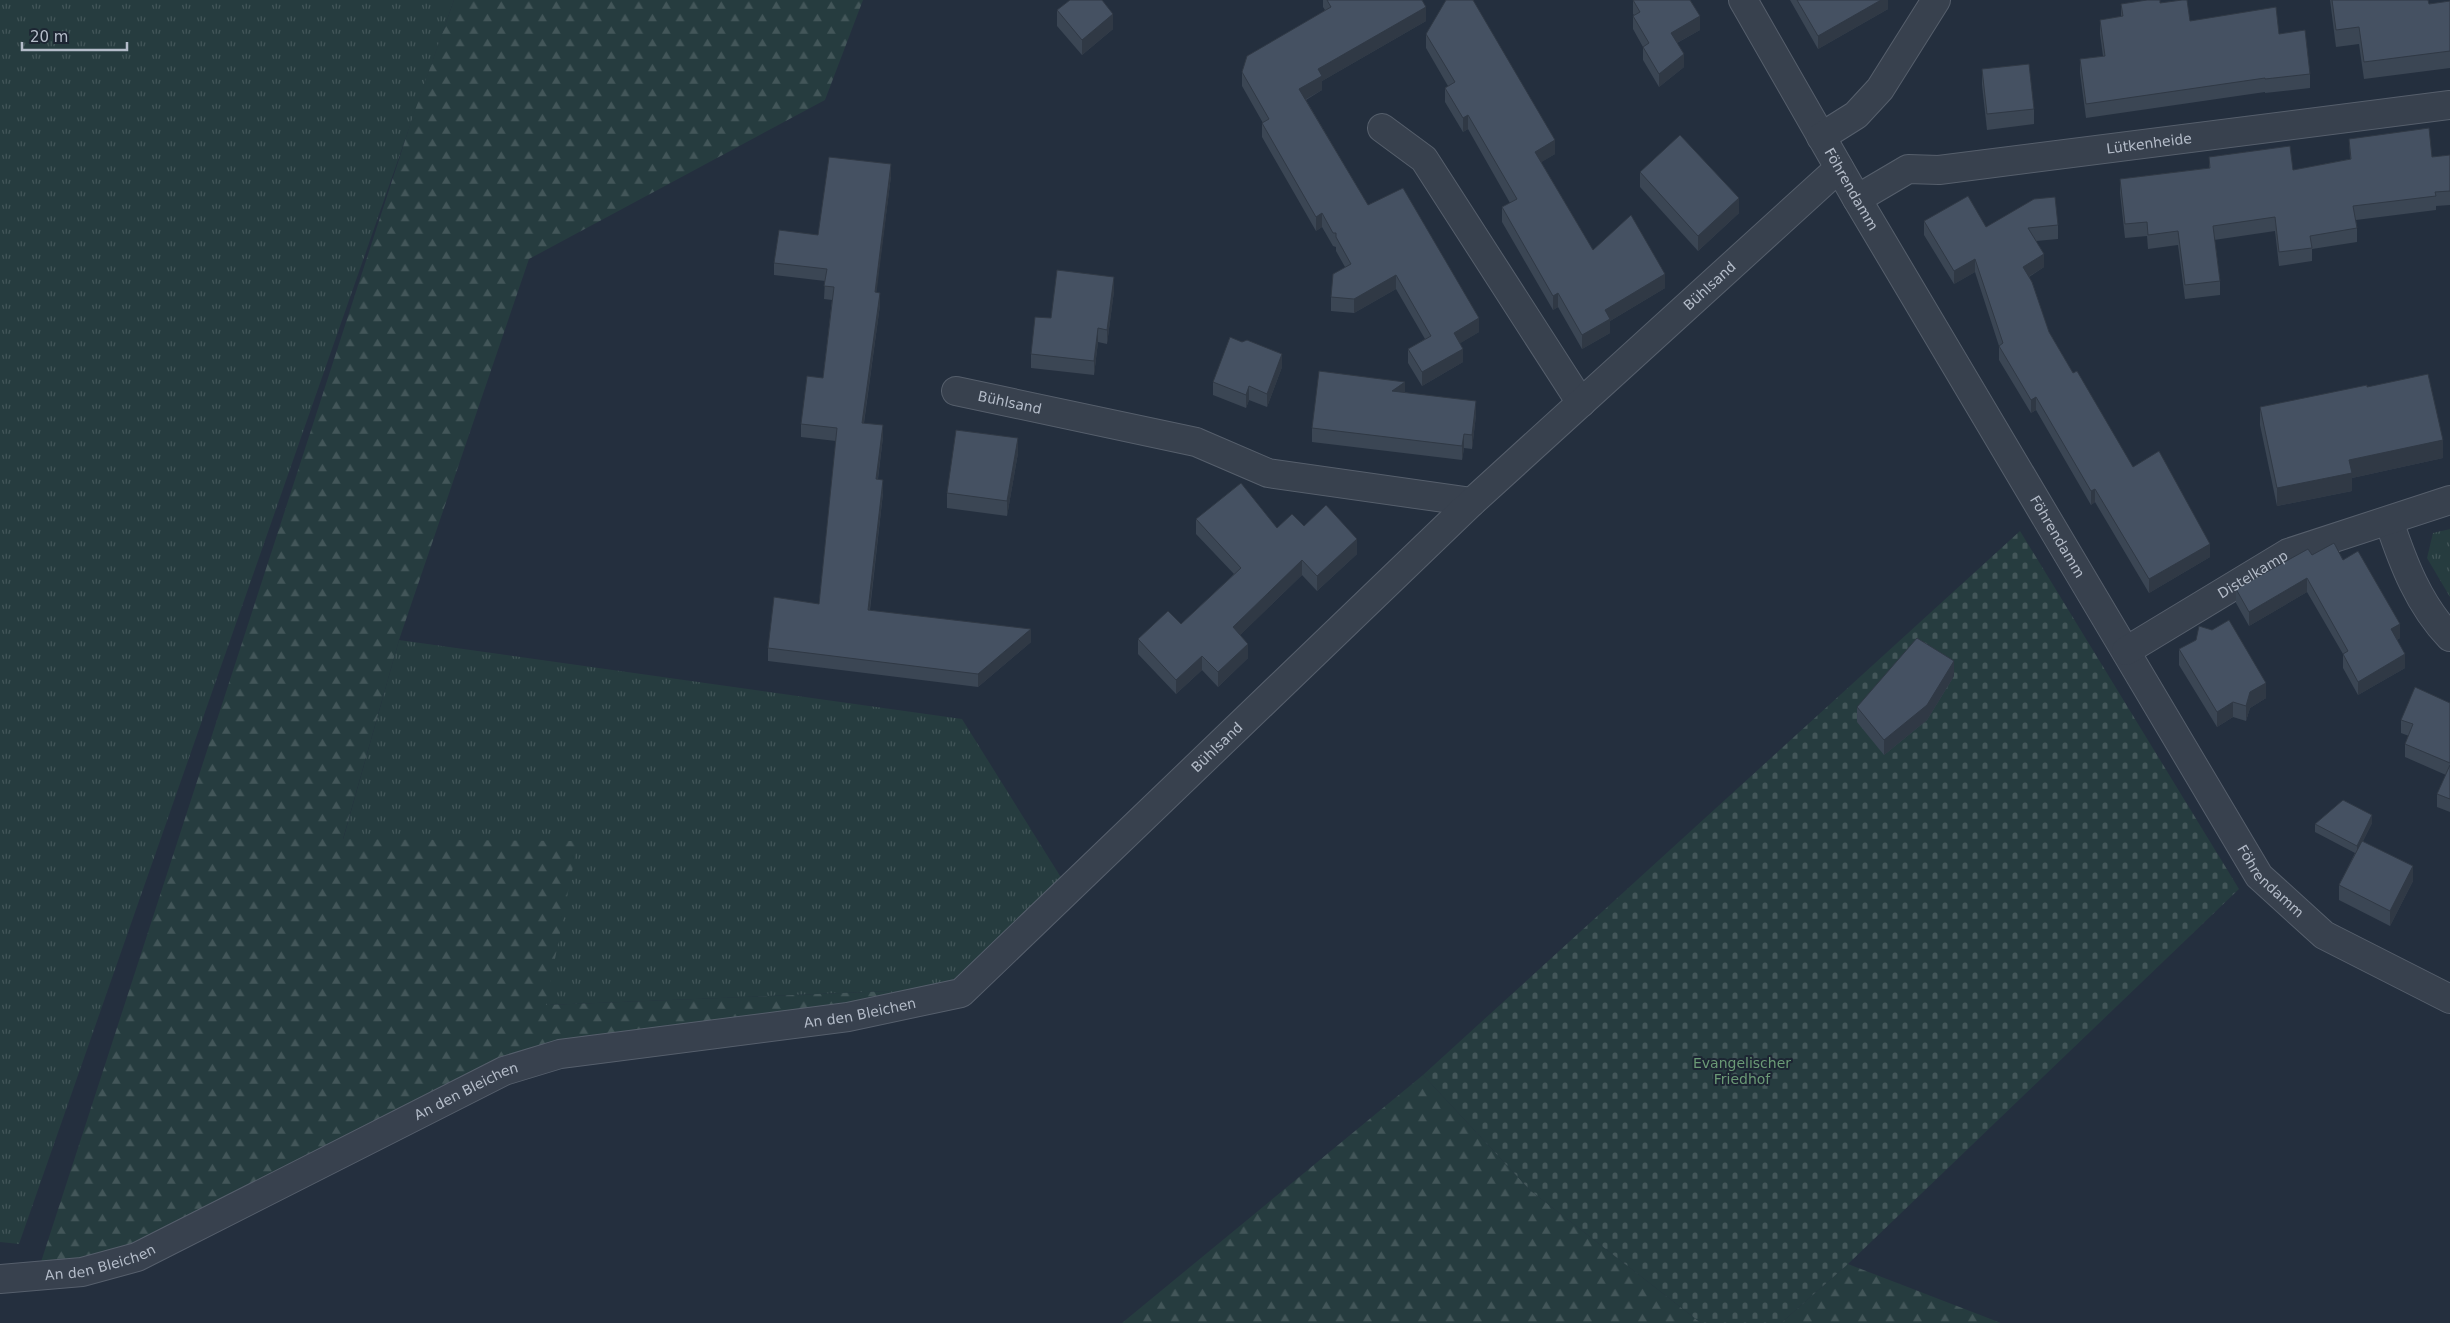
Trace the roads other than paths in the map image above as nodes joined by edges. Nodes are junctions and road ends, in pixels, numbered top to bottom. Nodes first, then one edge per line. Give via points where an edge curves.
1 (1743, 0) edge
2 (1936, 0) edge
3 (2450, 105) edge
4 (1382, 128) dead end
5 (1821, 136) junction
6 (1839, 168) junction
7 (1857, 199) junction
8 (956, 390) dead end
9 (1580, 403) junction
10 (2450, 500) edge
11 (1472, 502) junction
12 (2389, 521) junction
13 (2450, 637) edge
14 (2126, 651) junction
15 (961, 993) joint
16 (2450, 998) edge
17 (0, 1279) edge

1 - 5 street, Föhrendamm
2 - 5 street via 1880,89 1856,115
3 - 7 street, Lütkenheide via 1939,170 1908,169
4 - 9 street via 1424,159
5 - 6 street, Föhrendamm
6 - 7 street, Föhrendamm
6 - 9 street, Bühlsand
7 - 14 street, Föhrendamm
8 - 11 street, Bühlsand via 1196,442 1268,473
9 - 11 street, Bühlsand
10 - 12 street, Distelkamp
11 - 15 street, Bühlsand
12 - 13 street via 2407,572 2439,626
12 - 14 street, Distelkamp via 2288,553
14 - 16 street, Föhrendamm via 2259,876 2324,935
15 - 17 street, An den Bleichen via 848,1018 560,1054 504,1071 136,1257 82,1272

